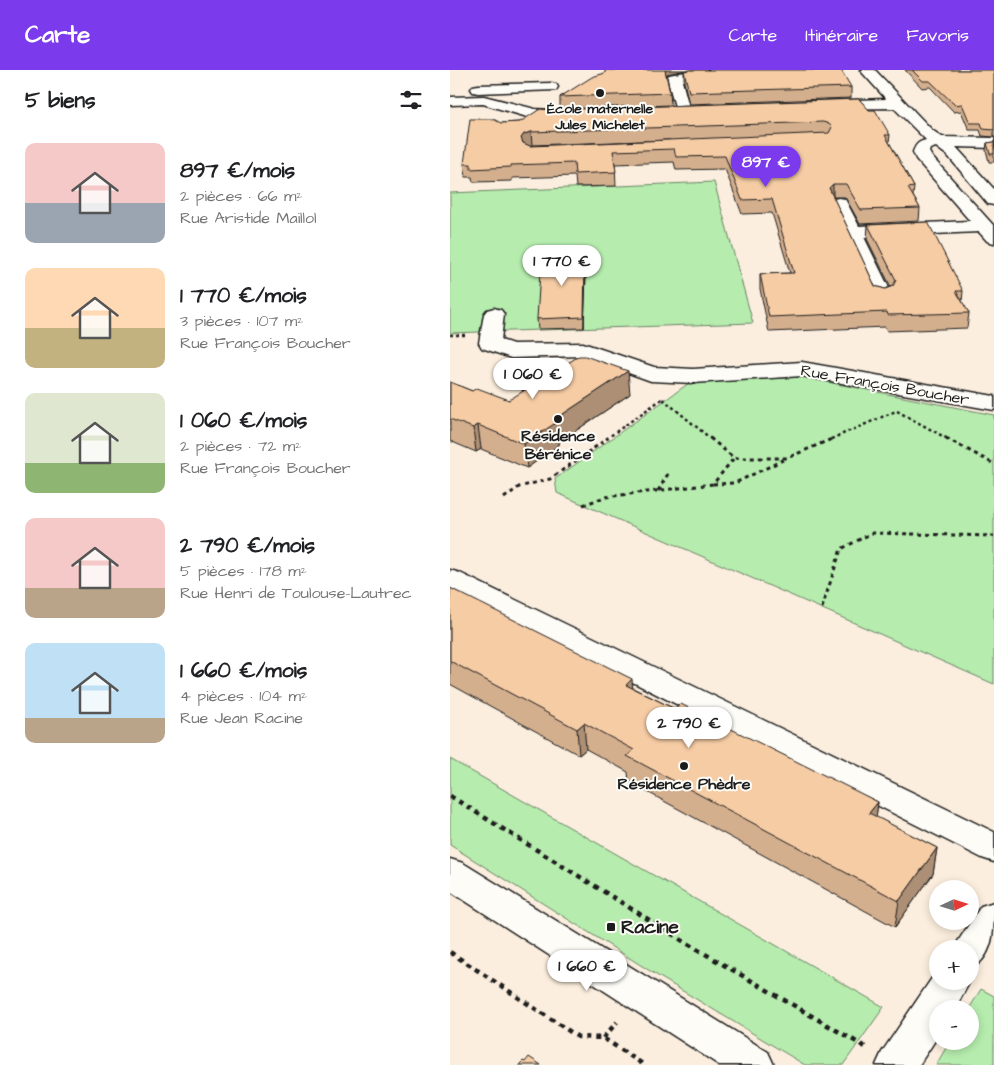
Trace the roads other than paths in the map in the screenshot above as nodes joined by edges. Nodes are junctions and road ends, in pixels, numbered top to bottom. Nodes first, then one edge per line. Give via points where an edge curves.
1 (867, 70) edge
2 (703, 73) edge
3 (551, 87) dead end
4 (450, 90) edge
5 (450, 102) edge
6 (898, 103) junction
7 (816, 106) edge
8 (682, 111) junction
9 (702, 111) edge
10 (662, 112) edge
11 (583, 115) edge
12 (936, 142) junction
13 (994, 143) edge
14 (994, 200) edge
15 (839, 203) edge
16 (852, 232) junction
17 (989, 232) edge
18 (883, 296) edge
19 (494, 314) dead end
20 (994, 404) edge
21 (450, 579) edge
22 (994, 848) edge
23 (450, 873) edge
24 (994, 917) edge
25 (979, 940) edge
26 (943, 990) edge
27 (885, 1059) edge
28 (754, 1065) edge

1 - 6 street
2 - 8 street via 674,78
3 - 4 street
5 - 11 street via 484,100 534,114
6 - 7 street
6 - 12 street
8 - 9 street
8 - 10 street
12 - 13 street
12 - 14 street via 954,153
12 - 17 street via 924,146 921,152 924,159
15 - 16 street
16 - 17 street
16 - 18 street
19 - 20 street, Rue François Boucher via 490,343 511,351 583,349 651,374 693,376 802,369
21 - 22 street
23 - 28 street
24 - 25 street
26 - 27 street

